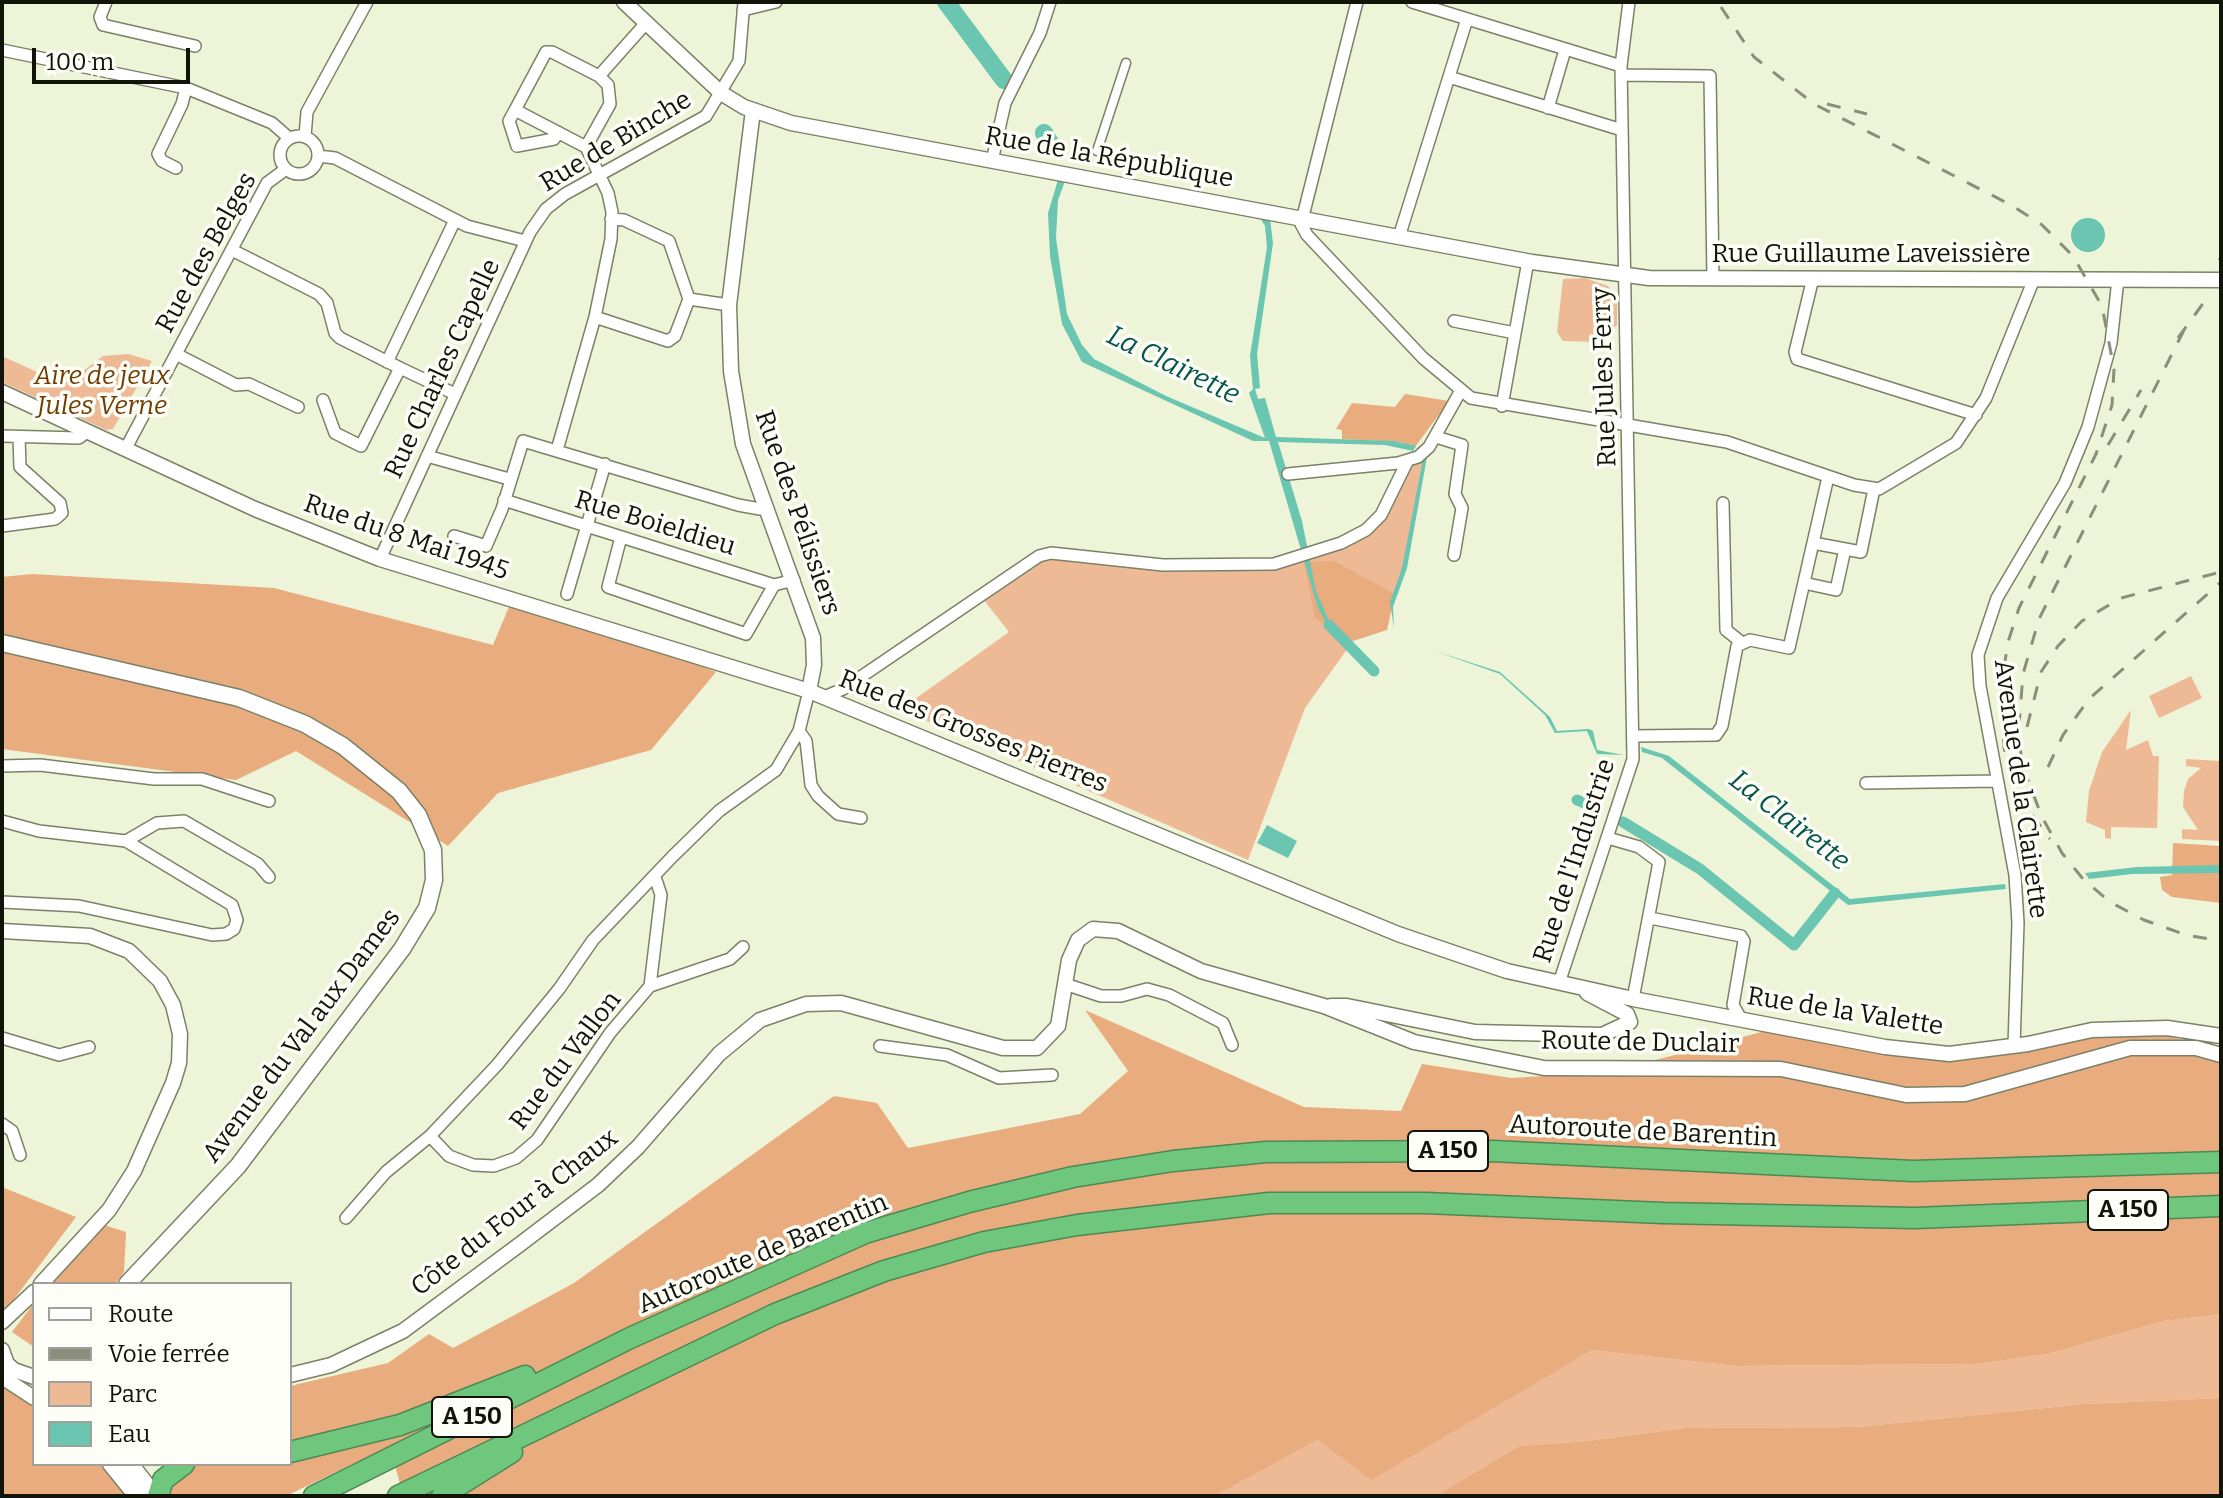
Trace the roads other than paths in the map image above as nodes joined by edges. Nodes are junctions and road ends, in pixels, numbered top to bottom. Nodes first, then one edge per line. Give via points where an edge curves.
1 (106, 2) edge
2 (367, 2) edge
3 (624, 2) edge
4 (776, 2) edge
5 (1050, 2) edge
6 (1357, 2) edge
7 (1412, 2) edge
8 (1629, 2) edge
9 (743, 6) edge
10 (1467, 19) junction
11 (646, 23) junction
12 (195, 46) dead end
13 (2, 50) edge
14 (1565, 50) junction
15 (1126, 63) dead end
16 (1621, 71) junction
17 (599, 76) junction
18 (1449, 77) junction
19 (186, 88) junction
20 (721, 93) junction
21 (1548, 108) junction
22 (748, 109) junction
23 (515, 110) junction
24 (1622, 130) junction
25 (558, 132) junction
26 (305, 136) junction
27 (289, 138) junction
28 (586, 147) junction
29 (1097, 151) dead end
30 (318, 156) junction
31 (992, 161) junction
32 (176, 168) dead end
33 (286, 169) junction
34 (599, 175) junction
35 (611, 219) junction
36 (1301, 219) junction
37 (455, 220) junction
38 (1399, 237) junction
39 (525, 241) junction
40 (232, 250) junction
41 (1528, 261) junction
42 (1624, 277) junction
43 (1813, 278) junction
44 (1713, 279) junction
45 (2034, 279) junction
46 (2118, 279) junction
47 (2221, 280) edge
48 (689, 299) junction
49 (729, 305) junction
50 (595, 317) junction
51 (1454, 321) dead end
52 (1515, 333) junction
53 (176, 354) junction
54 (387, 362) junction
55 (400, 368) junction
56 (2, 392) edge
57 (1460, 392) junction
58 (455, 394) junction
59 (323, 400) dead end
60 (1502, 406) junction
61 (298, 407) dead end
62 (1976, 415) junction
63 (1629, 423) junction
64 (88, 431) junction
65 (2, 436) edge
66 (19, 437) junction
67 (1436, 437) junction
68 (126, 448) junction
69 (557, 450) junction
70 (427, 456) junction
71 (1407, 462) junction
72 (605, 464) junction
73 (1288, 474) dead end
74 (1828, 477) junction
75 (509, 479) junction
76 (1874, 489) junction
77 (504, 500) junction
78 (1723, 503) dead end
79 (766, 507) junction
80 (2, 526) edge
81 (586, 528) junction
82 (454, 536) dead end
83 (621, 537) junction
84 (1813, 543) junction
85 (1845, 549) junction
86 (1454, 555) dead end
87 (380, 559) junction
88 (794, 580) junction
89 (1804, 583) junction
90 (774, 585) junction
91 (567, 594) dead end
92 (1741, 642) junction
93 (2, 643) edge
94 (809, 691) junction
95 (824, 697) junction
96 (799, 731) junction
97 (1633, 736) junction
98 (1633, 752) joint
99 (2, 766) edge
100 (1996, 781) junction
101 (1866, 783) dead end
102 (269, 801) dead end
103 (861, 818) dead end
104 (2, 821) edge
105 (1608, 838) junction
106 (126, 841) junction
107 (269, 877) dead end
108 (655, 877) junction
109 (2, 902) edge
110 (1650, 918) junction
111 (2, 931) edge
112 (743, 947) dead end
113 (1559, 983) junction
114 (650, 986) junction
115 (1064, 987) junction
116 (1580, 988) junction
117 (1633, 999) junction
118 (1324, 1006) junction
119 (1741, 1019) junction
120 (954, 1035) junction
121 (2221, 1036) edge
122 (2, 1038) edge
123 (1232, 1045) dead end
124 (880, 1046) dead end
125 (2014, 1046) junction
126 (89, 1047) dead end
127 (947, 1055) junction
128 (2221, 1055) edge
129 (1052, 1075) dead end
130 (2, 1124) edge
131 (430, 1136) junction
132 (20, 1155) dead end
133 (2221, 1162) edge
134 (2221, 1206) edge
135 (346, 1218) dead end
136 (43, 1282) edge
137 (129, 1282) edge
138 (32, 1294) edge
139 (17, 1310) junction
140 (2, 1322) edge
141 (630, 1338) junction
142 (2, 1339) edge
143 (2, 1350) edge
144 (292, 1375) edge
145 (32, 1376) edge
146 (2, 1377) edge
147 (32, 1397) edge
148 (564, 1414) junction
149 (292, 1452) edge
150 (113, 1466) edge
151 (132, 1466) edge
152 (181, 1466) edge
153 (137, 1496) edge
154 (157, 1496) edge
155 (314, 1496) edge
156 (398, 1496) edge
157 (442, 1496) edge

1 - 12 street via 100,17 103,25
2 - 26 street via 307,112
3 - 11 street, Rue de la République
4 - 9 street
5 - 31 street via 1005,103
6 - 36 street
7 - 10 street
8 - 16 street, Rue Jules Ferry
9 - 20 street, Rue de Binche via 739,61
10 - 14 street
10 - 18 street
11 - 17 street
11 - 20 street, Rue de la République
13 - 19 street
14 - 16 street
14 - 21 street
15 - 29 street
16 - 24 street, Rue Jules Ferry
16 - 44 street via 1710,76
17 - 23 street via 546,52
17 - 28 street via 608,85 610,104
18 - 21 street
18 - 38 street
19 - 27 street via 272,123
19 - 32 street via 158,154
20 - 22 street, Rue de la République
20 - 34 street, Rue de Binche via 696,123
21 - 24 street
22 - 31 street, Rue de la République via 831,132
22 - 49 street, Rue des Pélissiers
23 - 25 street
23 - 25 street via 509,121 517,146 554,139
24 - 42 street, Rue Jules Ferry
25 - 28 street
26 - 27 street
26 - 30 street via 316,145
27 - 33 street via 280,152
28 - 34 street
30 - 33 street via 307,172
30 - 37 street via 335,158
31 - 36 street, Rue de la République
33 - 40 street, Rue des Belges via 267,183
34 - 35 street
34 - 39 street, Rue de Binche via 546,209
35 - 48 street via 669,241
35 - 50 street
36 - 38 street, Rue de la République
36 - 57 street via 1307,235
37 - 39 street
37 - 54 street
38 - 41 street, Rue de la République
39 - 58 street, Rue Charles Capelle
40 - 53 street, Rue des Belges
40 - 54 street via 319,294 335,333
41 - 42 street, Rue de la République
41 - 52 street
42 - 44 street, Rue Guillaume Laveissière
42 - 63 street, Rue Jules Ferry
43 - 44 street, Rue Guillaume Laveissière
43 - 45 street, Rue Guillaume Laveissière
43 - 62 street via 1797,359
45 - 46 street, Rue Guillaume Laveissière
45 - 62 street
46 - 47 street, Rue Guillaume Laveissière
46 - 100 street, Avenue de la Clairette via 2111,343 2088,427 2065,483 1997,598 1978,655
48 - 49 street
48 - 50 street via 675,336 668,341
49 - 79 street, Rue des Pélissiers via 739,423
50 - 69 street
51 - 52 street
52 - 60 street
53 - 61 street via 236,385 249,384
53 - 68 street, Rue des Belges
54 - 55 street
55 - 58 street
55 - 59 street via 361,446 335,433
56 - 64 street, Rue du 8 Mai 1945
57 - 60 street
57 - 67 street
58 - 70 street, Rue Charles Capelle
60 - 63 street
62 - 76 street via 1951,447
63 - 74 street via 1727,442
63 - 97 street, Rue Jules Ferry
64 - 66 street via 79,438
64 - 68 street, Rue du 8 Mai 1945
65 - 66 street
66 - 80 street via 20,467 60,503 62,513 55,519
67 - 71 street via 1424,453
67 - 86 street via 1462,445 1455,494 1462,508
68 - 87 street, Rue du 8 Mai 1945 via 255,509
69 - 72 street
69 - 75 street via 523,441
70 - 75 street
70 - 87 street, Rue Charles Capelle
71 - 73 street
71 - 95 street via 1381,515 1341,543 1274,564 1163,565 1039,556
72 - 79 street via 738,505
72 - 81 street
74 - 76 street
74 - 84 street
75 - 77 street
76 - 85 street via 1861,552
77 - 81 street, Rue Boieldieu
77 - 82 street via 486,546
78 - 92 street via 1726,630
79 - 88 street, Rue des Pélissiers
81 - 83 street, Rue Boieldieu
81 - 91 street
83 - 90 street, Rue Boieldieu
83 - 90 street via 608,587 746,634
84 - 85 street
84 - 89 street
85 - 89 street via 1836,590
87 - 94 street, Rue du 8 Mai 1945
88 - 90 street
88 - 94 street, Rue des Pélissiers via 813,638
89 - 92 street via 1789,648
92 - 97 street via 1734,653 1719,732
93 - 137 main road, Avenue du Val aux Dames via 239,698 305,724 343,746 399,791 418,815 436,864 431,896 402,949 238,1166
94 - 95 street, Rue des Grosses Pierres
94 - 96 street, Rue des Grosses Pierres
95 - 113 street, Rue des Grosses Pierres via 1398,934 1466,959
96 - 103 street via 818,796 838,814
96 - 108 street, Rue des Grosses Pierres via 776,770 719,811
97 - 98 street, Rue Jules Ferry
98 - 105 street, Rue de l'Industrie
99 - 102 street via 202,779
100 - 101 street
100 - 125 street, Avenue de la Clairette via 2015,875
104 - 106 street
105 - 110 street via 1639,847 1659,862
105 - 113 street, Rue de l'Industrie
106 - 107 street via 157,823 184,821 258,864
106 - 109 street via 232,905 234,929 212,935 79,906
108 - 114 street, Rue du Vallon via 661,895
108 - 131 street, Rue des Grosses Pierres via 593,940 497,1065
110 - 117 street
110 - 119 street via 1741,936 1733,1005
111 - 136 street via 90,936 129,951 160,981 180,1034 173,1083 134,1171 109,1210
112 - 114 street, Rue du Vallon via 730,959
113 - 116 street, Rue de la Valette
114 - 131 street, Rue du Vallon via 610,1033 537,1140 516,1158 494,1166 473,1165 449,1156
115 - 118 street, Route de Duclair via 1078,940 1093,929 1118,931 1201,971
115 - 120 street, Côte du Four à Chaux via 1058,1026 1037,1048 1003,1048
115 - 123 street via 1101,996 1147,989 1169,995 1223,1023
116 - 117 street, Rue de la Valette
116 - 118 street via 1627,1014 1630,1022 1602,1035 1475,1032
117 - 119 street, Rue de la Valette
118 - 128 street, Route de Duclair via 1414,1042 1544,1068 1781,1069 1906,1095 1965,1094 2130,1048 2196,1048
119 - 125 street, Rue de la Valette via 1949,1054
120 - 127 street
120 - 144 street, Côte du Four à Chaux via 841,1003 806,1004 760,1020 719,1054 638,1147 519,1245 403,1331 331,1365
121 - 125 street, Rue de la Valette via 2167,1028 2092,1030
122 - 126 street via 59,1055
124 - 127 street
127 - 129 street via 999,1078
130 - 132 street via 12,1131
131 - 135 street, Rue des Grosses Pierres via 386,1172
133 - 141 highway, Autoroute de Barentin / A 150 via 1913,1171 1492,1151 1266,1152 1173,1161 1073,1177 865,1233
134 - 148 highway, A 150 via 1915,1218 1410,1203 1269,1203 1173,1211 984,1242 884,1271 775,1314
138 - 139 street
139 - 140 street
139 - 142 street
141 - 149 highway via 400,1425
141 - 155 highway, Autoroute de Barentin / A 150
143 - 145 street via 7,1364
146 - 147 street
148 - 156 highway, A 150
148 - 157 highway
150 - 153 main road
151 - 154 main road
152 - 154 highway via 163,1480

